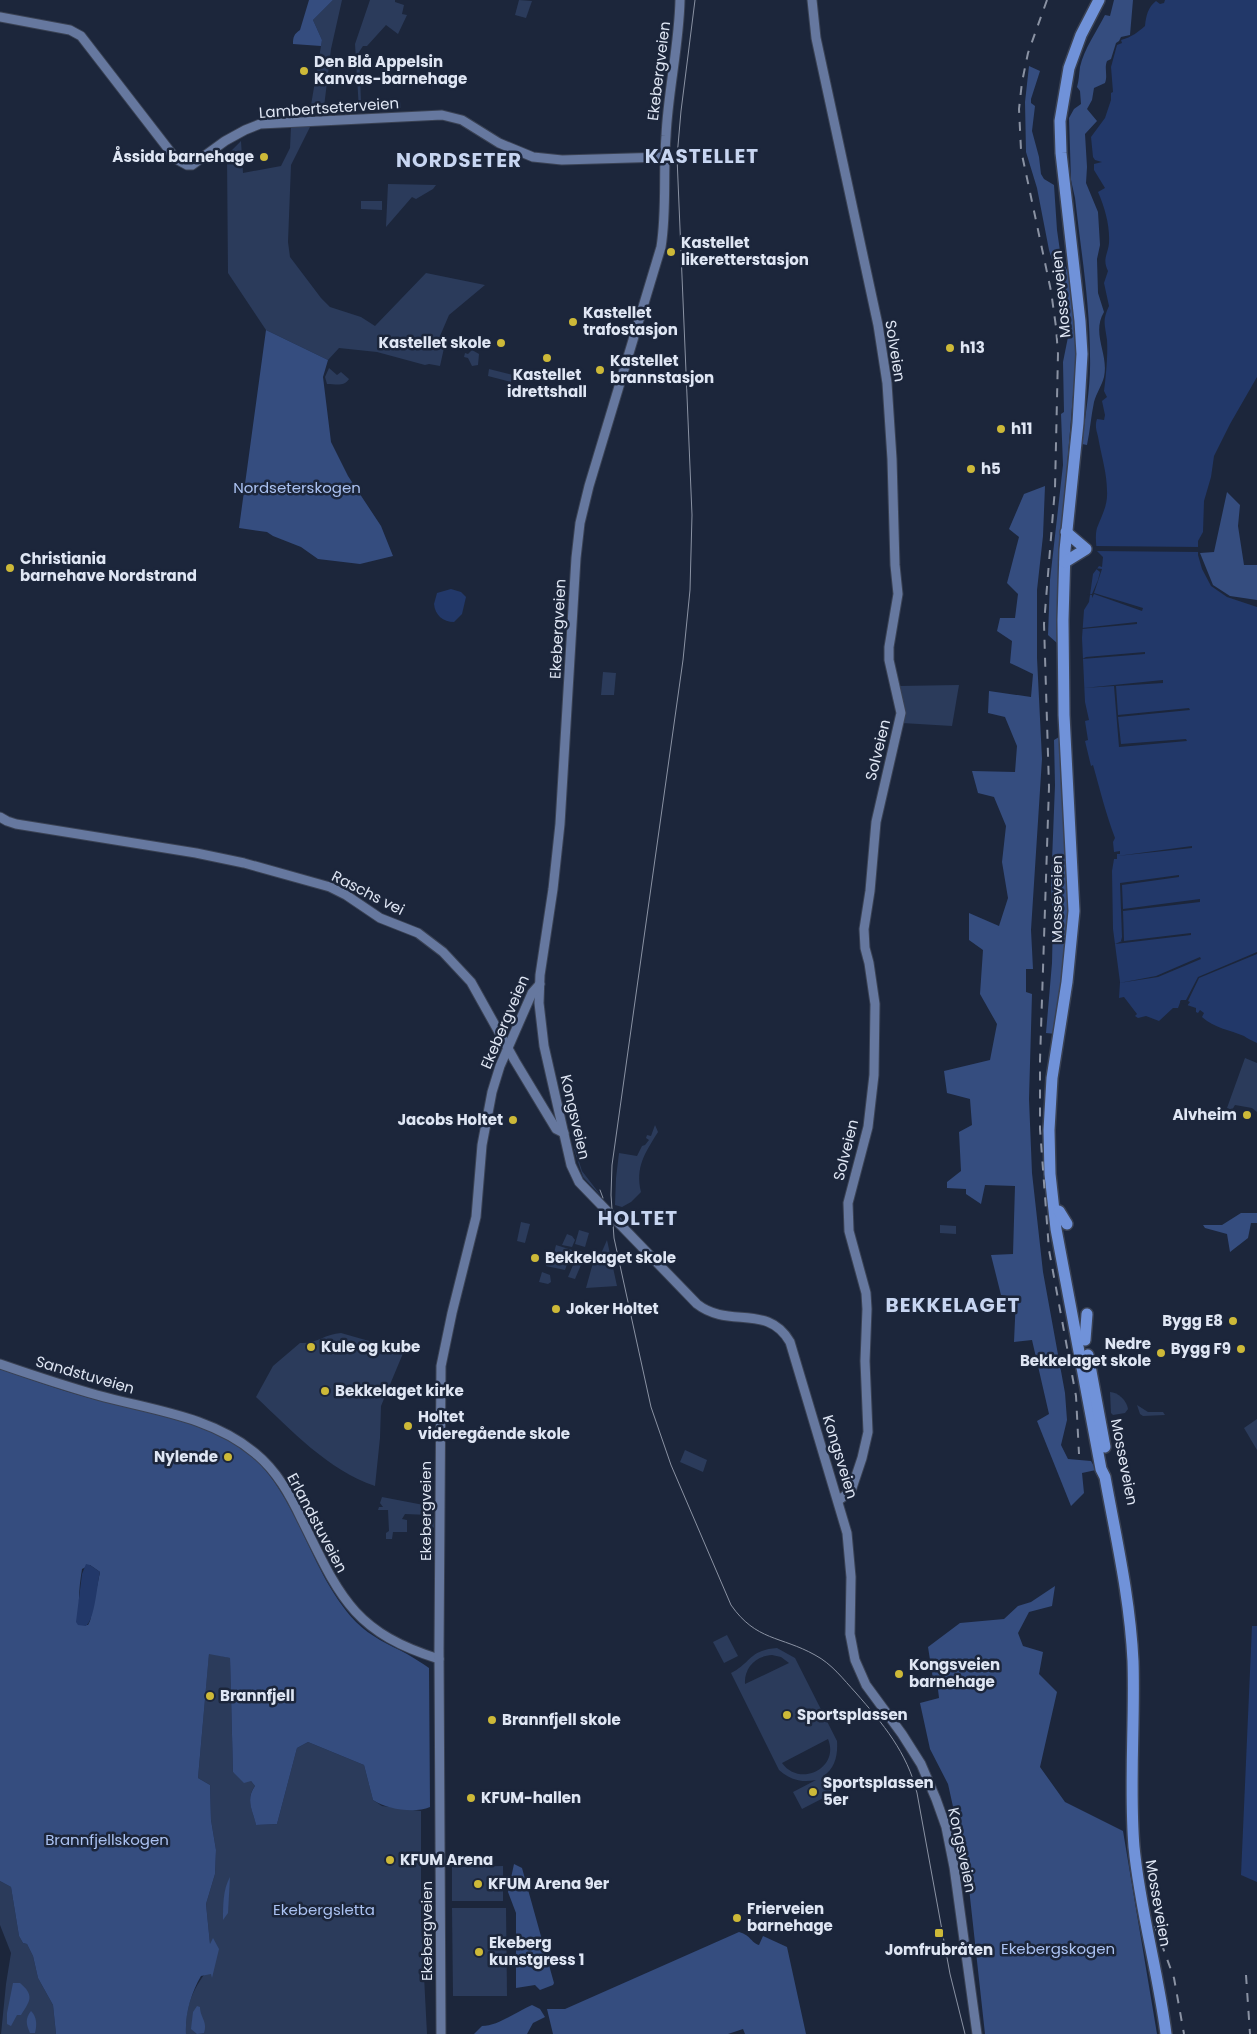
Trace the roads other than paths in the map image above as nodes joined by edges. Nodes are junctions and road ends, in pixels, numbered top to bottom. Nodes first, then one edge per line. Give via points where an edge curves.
1 (680, 0) edge
2 (812, 0) edge
3 (1101, 0) edge
4 (0, 17) edge
5 (665, 157) junction
6 (1069, 534) junction
7 (1067, 562) junction
8 (0, 817) edge
9 (540, 984) junction
10 (508, 1049) junction
11 (564, 1133) junction
12 (1050, 1157) junction
13 (1059, 1211) junction
14 (1067, 1224) dead end
15 (1087, 1314) dead end
16 (1084, 1340) junction
17 (0, 1364) edge
18 (1088, 1398) junction
19 (162, 1411) joint
20 (1101, 1423) junction
21 (1107, 1456) junction
22 (1105, 1477) junction
23 (839, 1500) junction
24 (440, 1659) junction
25 (1133, 1775) junction
26 (441, 2034) edge
27 (977, 2034) edge
28 (1166, 2034) edge

1 - 5 street, Ekebergveien
2 - 23 street, Solveien via 816,38 878,325 887,383 898,594 889,647 901,713 876,822 864,929 875,1004 874,1075 868,1127 848,1203 849,1231 867,1301 868,1428 851,1491
3 - 6 highway, Mosseveien via 1064,92 1060,121 1082,345
4 - 5 street, Lambertseterveien via 70,30 81,36 176,159 188,166 230,138 260,124 434,115 462,120 528,156 562,160
5 - 9 street, Ekebergveien via 665,210 659,254 589,486 577,541 560,824
6 - 7 highway, Mosseveien
6 - 7 highway via 1086,549
7 - 12 highway, Mosseveien via 1064,722 1074,911 1051,1094
8 - 10 street, Raschs vei via 23,825 227,859 336,889 378,916 418,933 443,952 474,987
9 - 10 street, Ekebergveien via 532,993
9 - 11 street, Kongsveien via 542,1034
10 - 11 street, Raschs vei via 556,1129
10 - 24 street, Ekebergveien via 497,1073 486,1121 480,1154 476,1217 441,1366
11 - 23 street, Kongsveien via 571,1165 579,1182 693,1301 720,1316 766,1320 785,1334 793,1350
12 - 13 highway, Mosseveien
12 - 18 highway, Mosseveien via 1056,1229
13 - 14 highway
13 - 16 highway, Mosseveien
15 - 16 highway
16 - 20 highway, Mosseveien
17 - 19 street, Sandstuveien via 90,1393
18 - 20 highway
18 - 22 highway, Mosseveien
19 - 24 street, Erlandstuveien via 222,1431 257,1454 286,1488 332,1580 352,1608 369,1626 386,1637
20 - 21 highway, Mosseveien
21 - 22 highway
21 - 25 highway, Mosseveien via 1127,1556 1136,1623 1140,1720
22 - 25 highway, Mosseveien via 1124,1570 1130,1624
23 - 27 street, Kongsveien via 850,1551 849,1627 853,1656 866,1684 921,1764 944,1821 953,1858
24 - 26 street, Ekebergveien
25 - 28 highway, Mosseveien via 1137,1869

